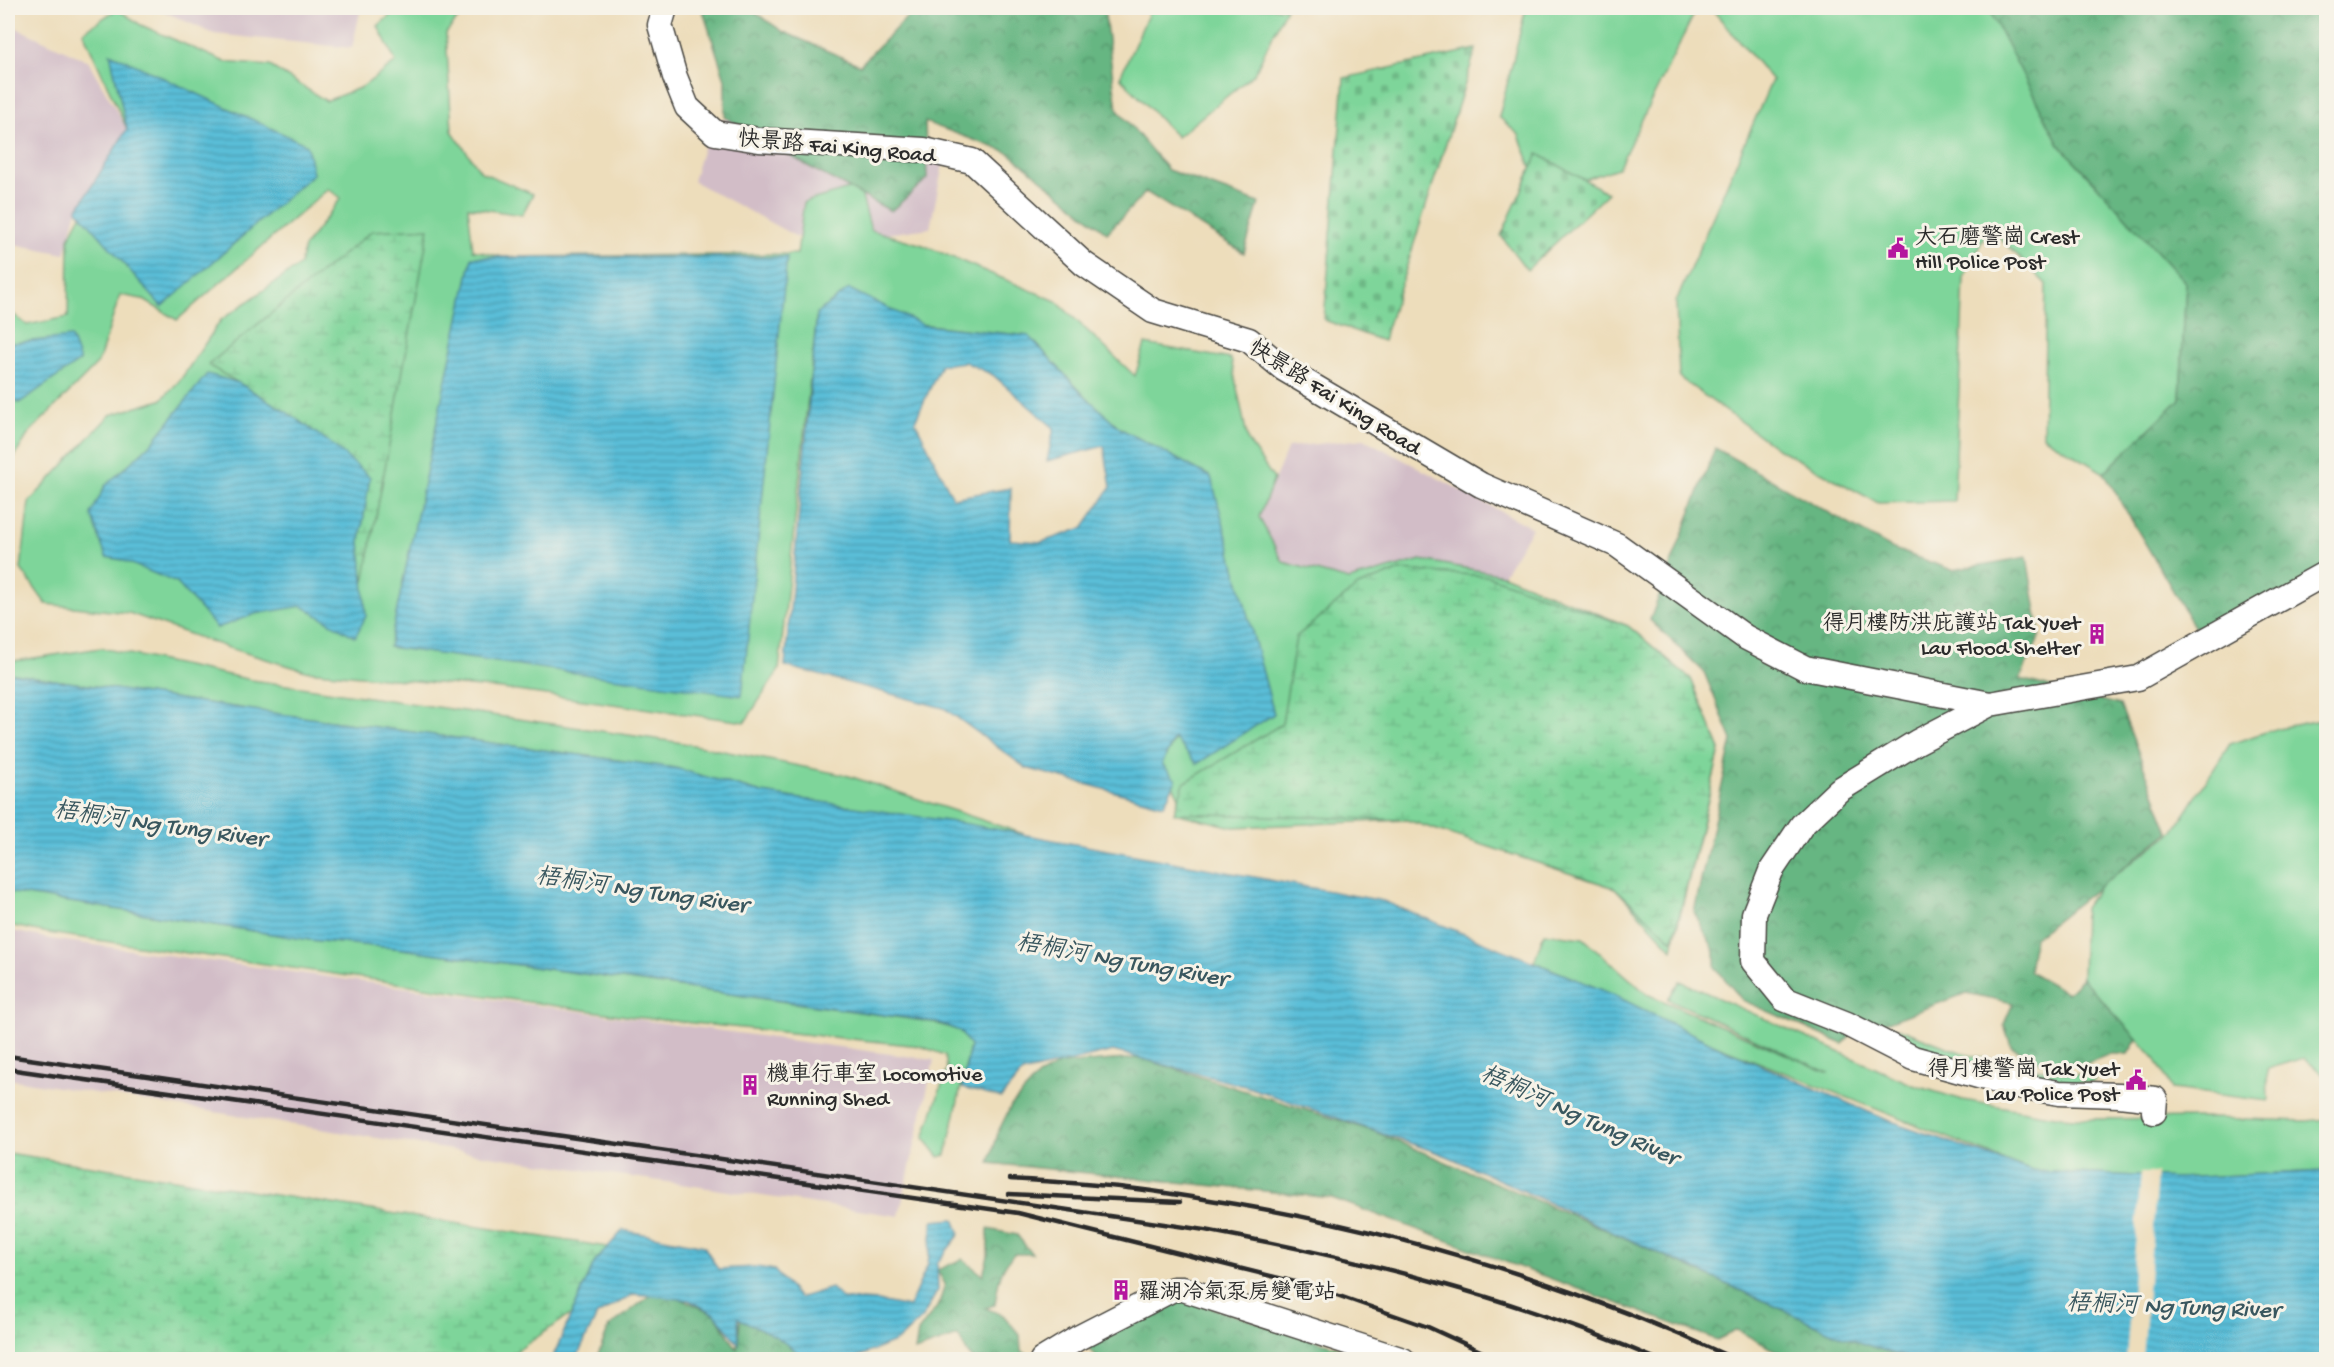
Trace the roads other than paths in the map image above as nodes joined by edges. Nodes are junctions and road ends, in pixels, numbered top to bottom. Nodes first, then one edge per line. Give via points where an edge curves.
1 (665, 8) edge
2 (2326, 573) edge
3 (1990, 704) junction
4 (2154, 1112) dead end
5 (1042, 1359) edge
6 (1403, 1359) edge

1 - 3 street, 快景路 Fai King Road via 660,25 687,107 715,133 759,140 924,150 972,161 1084,264 1153,311 1249,340 1284,369 1481,485 1617,545 1745,636 1805,668
2 - 3 street via 2138,678
3 - 4 street via 1917,742 1839,790 1802,825 1771,871 1754,914 1753,961 1784,999 1847,1024 1912,1058 2038,1090 2155,1099
5 - 6 street via 1173,1289 1183,1289

